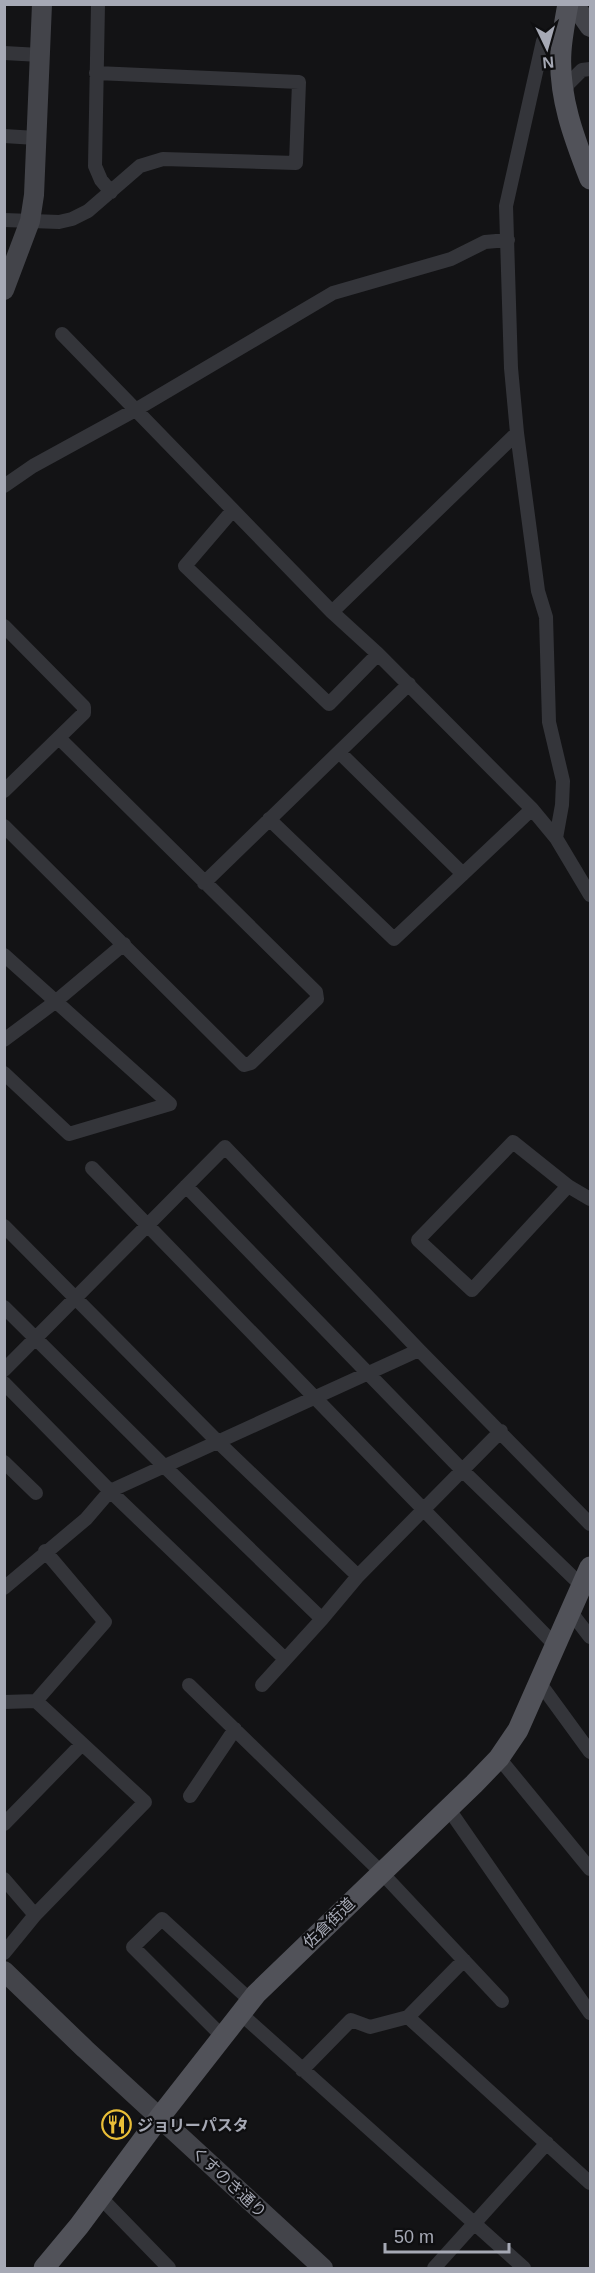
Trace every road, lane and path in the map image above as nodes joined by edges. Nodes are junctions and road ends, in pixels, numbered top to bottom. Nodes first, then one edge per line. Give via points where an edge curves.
1 (42, 4) edge
2 (98, 4) edge
3 (567, 4) edge
4 (574, 4) edge
5 (591, 27) edge
6 (564, 29) junction
7 (4, 53) edge
8 (40, 55) junction
9 (591, 69) edge
10 (96, 73) junction
11 (564, 96) junction
12 (4, 136) edge
13 (36, 138) junction
14 (591, 179) edge
15 (111, 192) junction
16 (4, 220) edge
17 (30, 221) junction
18 (508, 240) junction
19 (4, 290) edge
20 (62, 334) dead end
21 (137, 409) junction
22 (517, 433) junction
23 (4, 486) edge
24 (233, 510) junction
25 (332, 612) junction
26 (4, 626) edge
27 (378, 654) junction
28 (409, 684) junction
29 (60, 739) junction
30 (339, 752) junction
31 (4, 790) edge
32 (532, 809) junction
33 (269, 819) junction
34 (4, 826) edge
35 (556, 838) junction
36 (463, 874) junction
37 (204, 882) junction
38 (591, 895) edge
39 (124, 944) junction
40 (4, 955) edge
41 (55, 1002) junction
42 (4, 1040) edge
43 (4, 1073) edge
44 (92, 1168) dead end
45 (186, 1186) junction
46 (568, 1186) junction
47 (591, 1199) edge
48 (147, 1227) junction
49 (5, 1229) edge
50 (76, 1299) junction
51 (4, 1307) edge
52 (36, 1338) junction
53 (419, 1350) junction
54 (4, 1370) edge
55 (370, 1374) junction
56 (4, 1383) edge
57 (315, 1398) junction
58 (501, 1431) junction
59 (217, 1442) junction
60 (4, 1462) edge
61 (163, 1466) junction
62 (462, 1470) junction
63 (110, 1491) junction
64 (36, 1493) dead end
65 (422, 1510) junction
66 (591, 1524) edge
67 (45, 1551) junction
68 (358, 1576) junction
69 (586, 1576) edge
70 (4, 1588) edge
71 (570, 1611) junction
72 (322, 1619) junction
73 (591, 1637) edge
74 (555, 1645) junction
75 (285, 1659) junction
76 (539, 1682) junction
77 (189, 1685) dead end
78 (262, 1685) dead end
79 (36, 1701) junction
80 (4, 1702) edge
81 (235, 1729) junction
82 (82, 1744) junction
83 (591, 1752) edge
84 (499, 1758) junction
85 (190, 1796) dead end
86 (448, 1808) junction
87 (4, 1824) edge
88 (591, 1869) edge
89 (381, 1872) junction
90 (4, 1879) edge
91 (35, 1915) junction
92 (4, 1953) edge
93 (464, 1960) junction
94 (4, 1971) edge
95 (502, 2001) dead end
96 (245, 2007) junction
97 (591, 2013) edge
98 (408, 2017) junction
99 (222, 2036) junction
100 (302, 2070) junction
101 (159, 2118) junction
102 (547, 2144) junction
103 (591, 2183) edge
104 (101, 2198) junction
105 (475, 2223) junction
106 (44, 2268) edge
107 (169, 2268) edge
108 (323, 2268) edge
109 (434, 2268) edge
110 (524, 2268) edge

1 - 8 street
2 - 10 street
3 - 6 main road
4 - 5 street
6 - 11 main road
6 - 18 street via 543,41 506,206
7 - 8 street
8 - 13 street
9 - 11 street via 582,70 568,84
10 - 15 street via 95,166
10 - 15 street via 299,82 296,163 163,159 140,166
11 - 14 main road via 573,135
12 - 13 street
13 - 17 street
15 - 17 street via 72,219
16 - 17 street
17 - 19 street
18 - 21 street via 485,242 451,259 333,293
18 - 22 street
20 - 21 street
21 - 23 street
21 - 24 street
22 - 25 street
22 - 35 street via 538,591 546,617 549,722 563,781
24 - 25 street
24 - 27 street via 185,566 329,704
25 - 27 street
26 - 29 street via 84,707 84,713
27 - 28 street
28 - 30 street
28 - 32 street
29 - 31 street
29 - 37 street
30 - 33 street
30 - 36 street
32 - 35 street
32 - 36 street
33 - 36 street via 394,939
33 - 37 street
34 - 39 street
35 - 38 street
37 - 39 street via 316,992 317,999 251,1063 244,1065
39 - 41 street
40 - 41 street
41 - 42 street
41 - 43 street via 170,1104 69,1134
44 - 48 street
45 - 48 street
45 - 53 street via 225,1147
45 - 55 street
46 - 46 street via 472,1290 418,1240 513,1142
46 - 47 street
48 - 50 street
48 - 57 street
49 - 50 street
50 - 52 street
50 - 59 street
51 - 52 street
52 - 54 street
52 - 61 street
53 - 55 street
53 - 58 street
55 - 57 street
55 - 62 street
56 - 63 street
57 - 59 street
57 - 65 street
58 - 62 street
58 - 66 street
59 - 61 street
59 - 68 street
60 - 64 street
61 - 63 street
61 - 72 street
62 - 65 street
62 - 69 street
63 - 67 street via 86,1519
63 - 75 street
65 - 68 street
65 - 74 street
67 - 70 street
67 - 79 street via 105,1622
68 - 72 street
69 - 71 main road, 佐倉街道
71 - 73 street
71 - 74 main road, 佐倉街道
72 - 75 street
74 - 76 main road, 佐倉街道
75 - 78 street
76 - 83 street
76 - 84 main road, 佐倉街道 via 518,1730
77 - 81 street
79 - 80 street
79 - 82 street
81 - 85 street
81 - 89 street
82 - 87 street
82 - 91 street via 145,1802
84 - 86 main road, 佐倉街道
84 - 88 street
86 - 89 main road, 佐倉街道
86 - 97 street
89 - 93 street
89 - 96 main road, 佐倉街道
90 - 91 street
91 - 92 street
93 - 95 street
93 - 98 street
94 - 101 street, くすのき通り
96 - 99 main road, 佐倉街道
96 - 99 street via 162,1919 133,1947
96 - 100 street
98 - 100 street via 370,2027 351,2020
98 - 102 street
99 - 101 main road, 佐倉街道
100 - 105 street
101 - 104 main road, 佐倉街道
101 - 108 street, くすのき通り
102 - 103 street
102 - 105 street
104 - 106 main road, 佐倉街道
104 - 107 street
105 - 109 street
105 - 110 street

